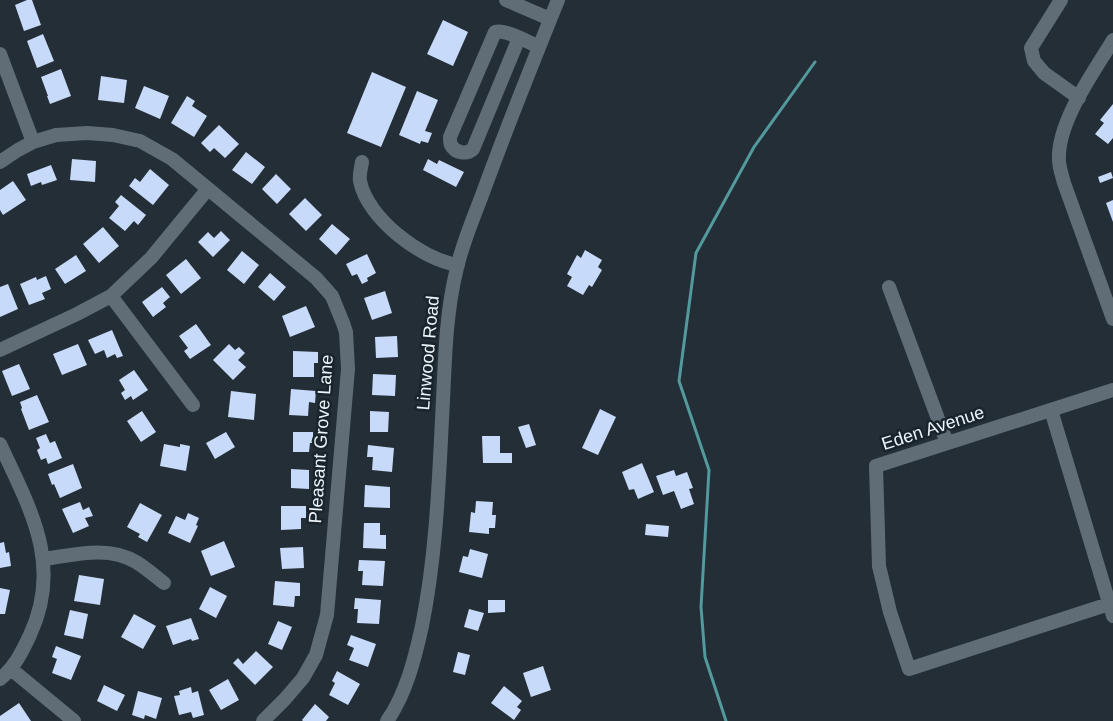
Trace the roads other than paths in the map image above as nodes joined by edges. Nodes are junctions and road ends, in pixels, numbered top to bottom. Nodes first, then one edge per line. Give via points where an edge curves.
1 (506, 0) edge
2 (558, 0) edge
3 (1061, 0) edge
4 (550, 19) junction
5 (519, 38) junction
6 (1113, 40) edge
7 (539, 47) junction
8 (0, 54) edge
9 (1079, 98) junction
10 (33, 142) junction
11 (473, 149) junction
12 (495, 158) junction
13 (0, 162) edge
14 (362, 162) dead end
15 (207, 190) junction
16 (458, 265) junction
17 (889, 287) dead end
18 (111, 296) junction
19 (1113, 319) edge
20 (0, 350) edge
21 (1113, 390) edge
22 (193, 404) dead end
23 (1051, 410) junction
24 (947, 443) junction
25 (0, 444) edge
26 (44, 559) junction
27 (164, 583) dead end
28 (1111, 610) edge
29 (12, 669) junction
30 (0, 678) edge
31 (74, 721) edge
32 (263, 721) edge
33 (388, 721) edge

1 - 4 street
2 - 4 street, Linwood Road
3 - 9 street via 1031,48 1034,61 1044,74
4 - 7 street, Linwood Road
5 - 7 street
5 - 11 street
5 - 11 street via 495,32 450,137 452,147 466,154
6 - 9 street
7 - 12 street, Linwood Road
8 - 10 street
9 - 19 street via 1070,112 1060,143 1059,160 1064,183
10 - 13 street, Pleasant Grove Lane
10 - 15 street, Pleasant Grove Lane via 56,135 87,133 140,141 172,159
11 - 12 street
12 - 16 street, Linwood Road
14 - 16 street via 361,186 381,219 434,258
15 - 18 street via 150,258
15 - 32 street, Pleasant Grove Lane via 316,278 332,296 346,332 348,369 327,615 316,656 286,699
16 - 33 street, Linwood Road via 444,367 435,539 426,607 408,676
17 - 24 street
18 - 20 street
18 - 22 street
21 - 23 street, Eden Avenue
23 - 24 street, Eden Avenue
23 - 28 street
24 - 28 street, Eden Avenue via 876,466 879,566 909,669
25 - 26 street via 31,512
26 - 27 street via 94,553 122,556 135,561
26 - 29 street via 41,607
29 - 30 street
29 - 31 street

